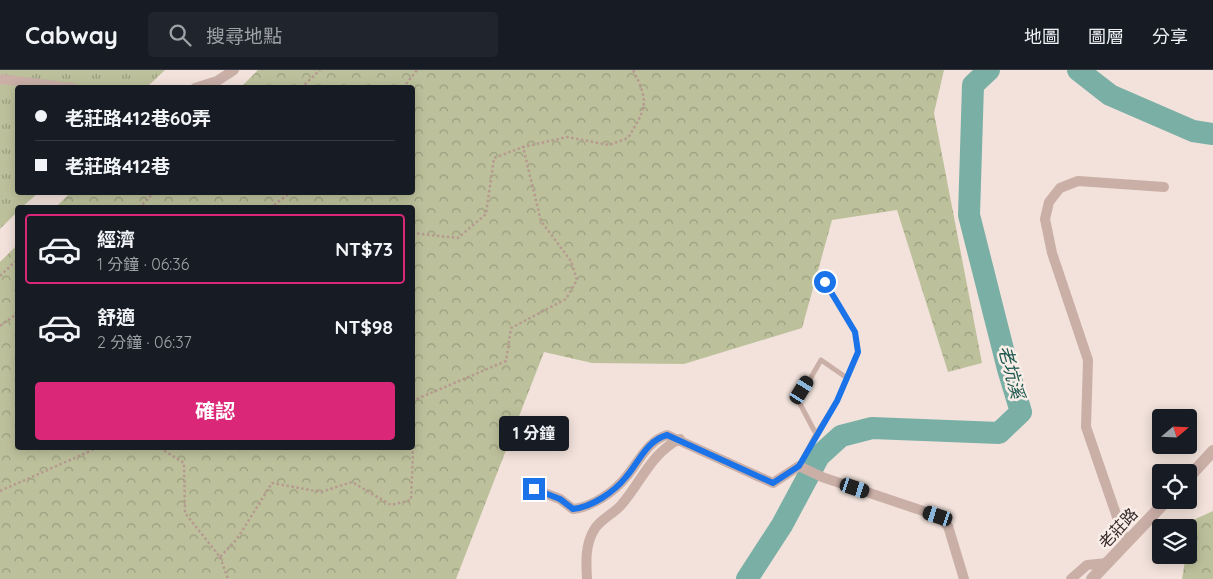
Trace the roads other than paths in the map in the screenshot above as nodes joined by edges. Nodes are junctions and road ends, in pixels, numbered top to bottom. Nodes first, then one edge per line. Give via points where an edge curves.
1 (234, 70) edge
2 (0, 79) edge
3 (49, 85) edge
4 (204, 85) edge
5 (1164, 187) dead end
6 (825, 282) dead end
7 (847, 378) junction
8 (816, 434) junction
9 (680, 440) junction
10 (1213, 451) edge
11 (799, 466) junction
12 (1197, 468) edge
13 (534, 489) dead end
14 (1158, 509) edge
15 (1126, 543) junction
16 (1107, 563) junction
17 (587, 579) edge
18 (964, 579) edge
19 (1071, 579) edge
20 (1092, 579) edge

1 - 4 street
2 - 3 street
5 - 15 street via 1078,181 1060,188 1048,202 1046,219 1052,254 1088,360 1086,427
6 - 7 lane via 855,332 858,352
7 - 8 lane
7 - 8 lane via 821,360 802,390 798,400
8 - 11 lane
9 - 11 street via 773,483
9 - 13 street via 667,435 660,437 619,484 581,508 573,509 560,499
9 - 17 street via 658,456 622,504 595,529 587,550
10 - 12 street
11 - 18 street via 822,477 938,516 948,526
14 - 15 street, 老莊路
15 - 16 street, 老莊路
16 - 19 street via 1088,566
16 - 20 street, 老莊路

